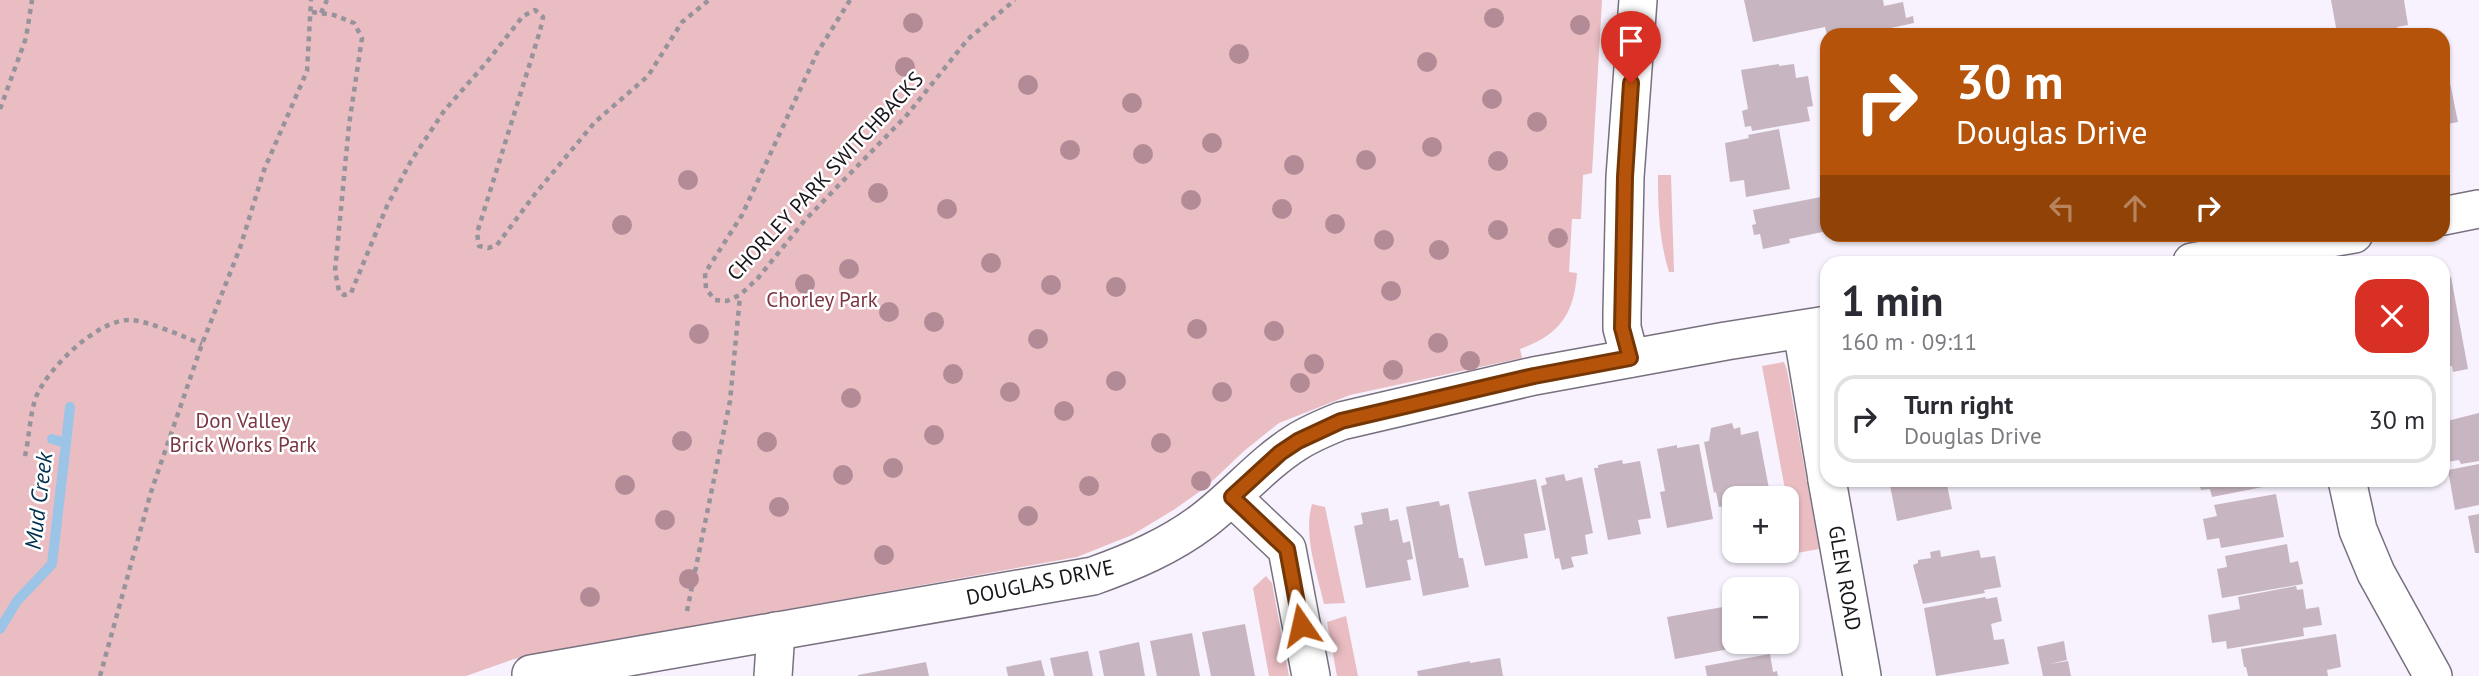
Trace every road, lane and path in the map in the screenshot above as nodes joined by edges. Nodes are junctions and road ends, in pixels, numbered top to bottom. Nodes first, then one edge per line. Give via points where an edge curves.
1 (32, 0) edge
2 (311, 0) edge
3 (327, 0) edge
4 (709, 0) edge
5 (850, 0) edge
6 (1015, 0) edge
7 (1638, 0) edge
8 (312, 12) junction
9 (321, 13) junction
10 (0, 109) edge
11 (2479, 209) edge
12 (2450, 215) edge
13 (2308, 242) edge
14 (2227, 256) edge
15 (740, 295) junction
16 (1815, 328) edge
17 (202, 344) junction
18 (1630, 358) junction
19 (1820, 391) edge
20 (26, 456) dead end
21 (1828, 487) edge
22 (2349, 487) edge
23 (1232, 497) junction
24 (776, 631) junction
25 (680, 649) junction
26 (531, 674) dead end
27 (100, 676) edge
28 (773, 676) edge
29 (1311, 676) edge
30 (1862, 676) edge
31 (2433, 676) edge

1 - 10 path via 28,31
2 - 8 path
3 - 9 path
4 - 9 path via 682,22 648,76 596,122 497,245 488,248 479,246 477,233 543,17 535,10 523,16 444,111 411,160 360,276 351,293 344,295 335,271 362,38 354,23
5 - 15 path, CHORLEY PARK SWITCHBACKS via 817,53 742,215 705,273 706,289 715,300
6 - 15 path, CHORLEY PARK SWITCHBACKS via 968,39 907,116 804,219
7 - 18 street via 1623,246 1622,328
8 - 9 path
8 - 17 path via 307,71 264,170 240,248
11 - 12 street
13 - 14 street
15 - 25 path via 730,401
16 - 18 street, DOUGLAS DRIVE
16 - 19 street, GLEN ROAD
17 - 20 path via 133,320 112,323 91,334 71,351 36,397
17 - 27 path via 150,492
18 - 23 street, DOUGLAS DRIVE via 1341,421 1280,453
21 - 30 street, GLEN ROAD
22 - 31 street via 2358,530 2376,573
23 - 24 street, DOUGLAS DRIVE via 1175,540 1093,576
23 - 29 street via 1287,549
24 - 25 street, DOUGLAS DRIVE
24 - 28 street
25 - 26 street, DOUGLAS DRIVE

